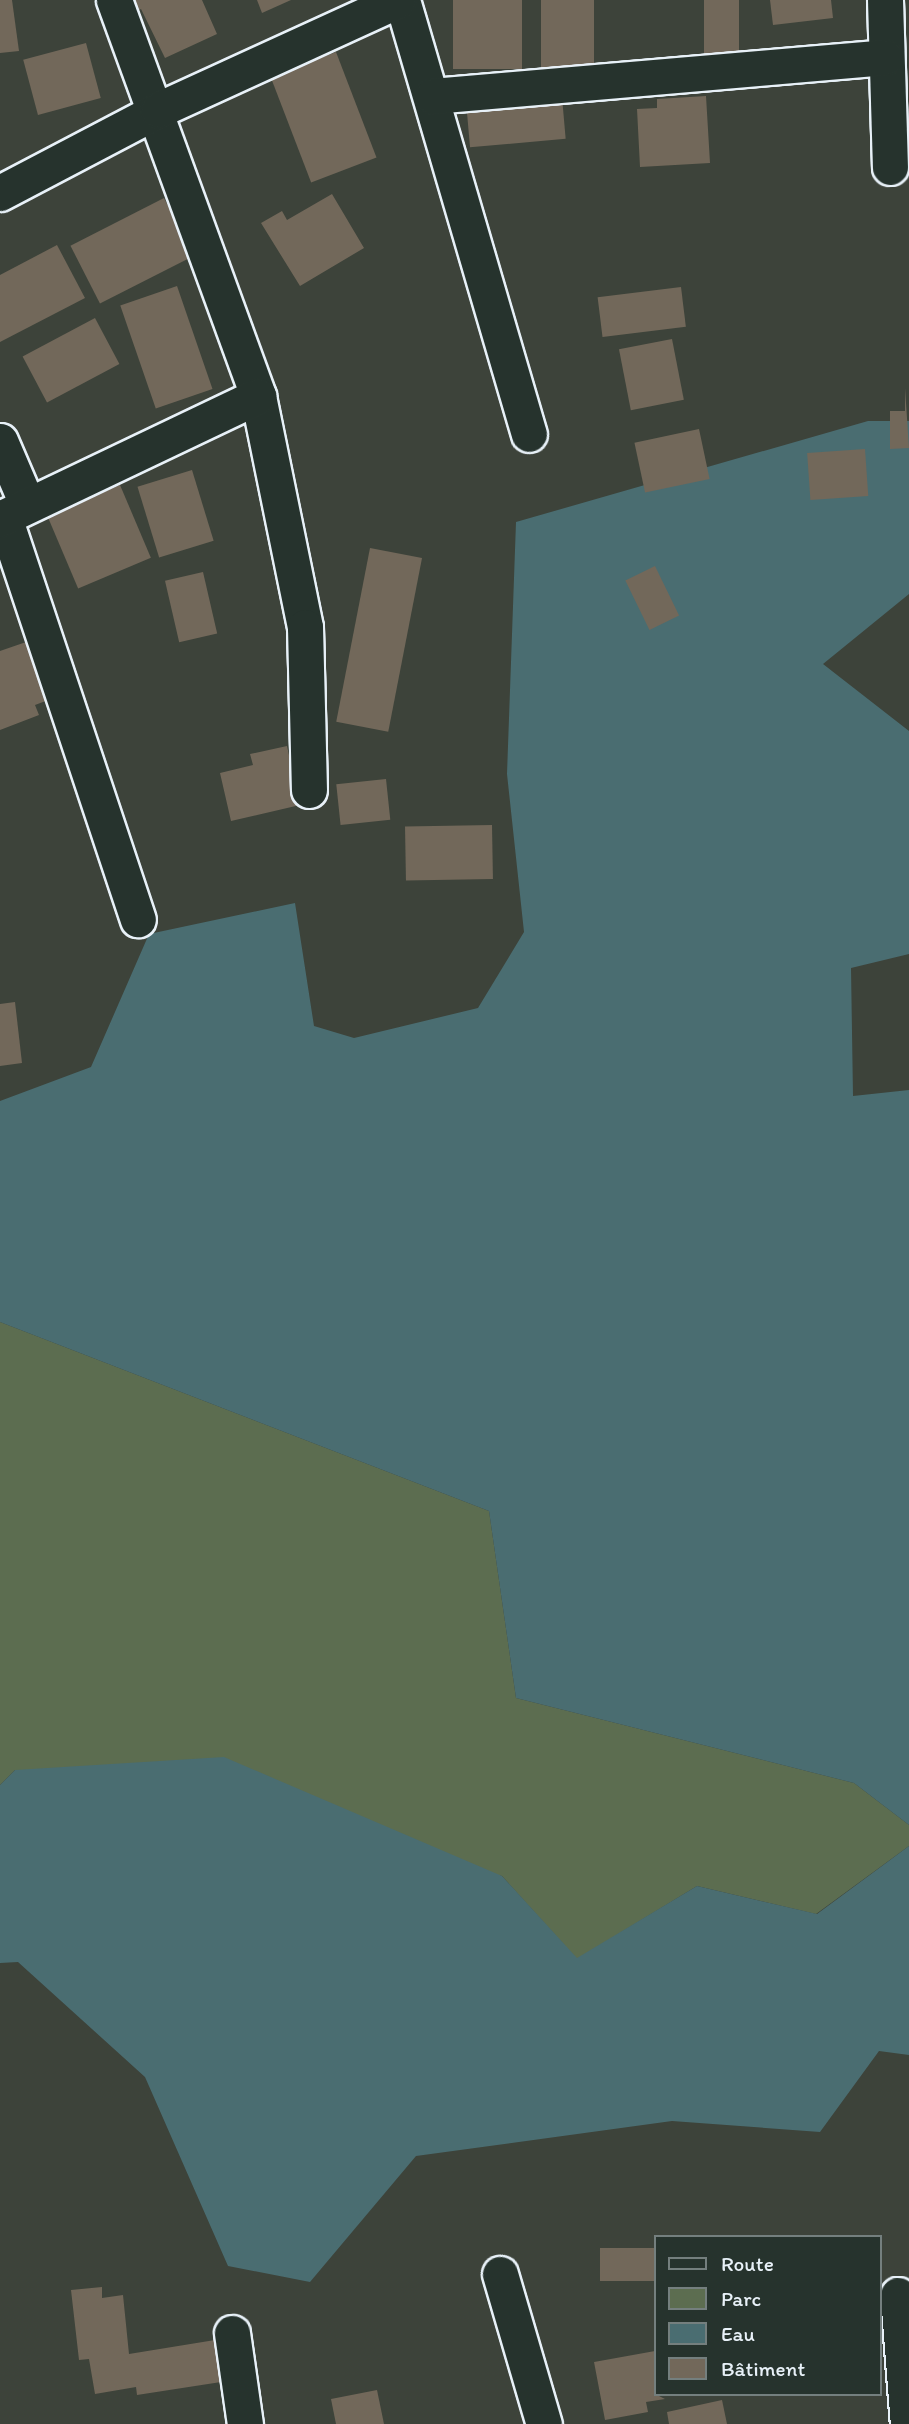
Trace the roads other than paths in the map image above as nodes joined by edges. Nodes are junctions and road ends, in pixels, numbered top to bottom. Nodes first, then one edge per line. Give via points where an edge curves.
1 (114, 0) edge
2 (400, 0) edge
3 (885, 0) edge
4 (885, 57) junction
5 (432, 96) junction
6 (158, 110) junction
7 (890, 167) dead end
8 (0, 193) edge
9 (258, 396) junction
10 (529, 435) dead end
11 (0, 441) edge
12 (10, 514) edge
13 (309, 790) dead end
14 (138, 919) dead end
15 (500, 2274) dead end
16 (898, 2295) dead end
17 (232, 2333) dead end
18 (245, 2424) edge
19 (544, 2424) edge
20 (908, 2424) edge

1 - 6 street
2 - 5 street
2 - 6 street
3 - 4 street
4 - 5 street
4 - 7 street
5 - 10 street
6 - 8 street
6 - 9 street
9 - 12 street
9 - 13 street via 305,627
11 - 12 street
12 - 14 street
15 - 19 street
16 - 20 street
17 - 18 street

